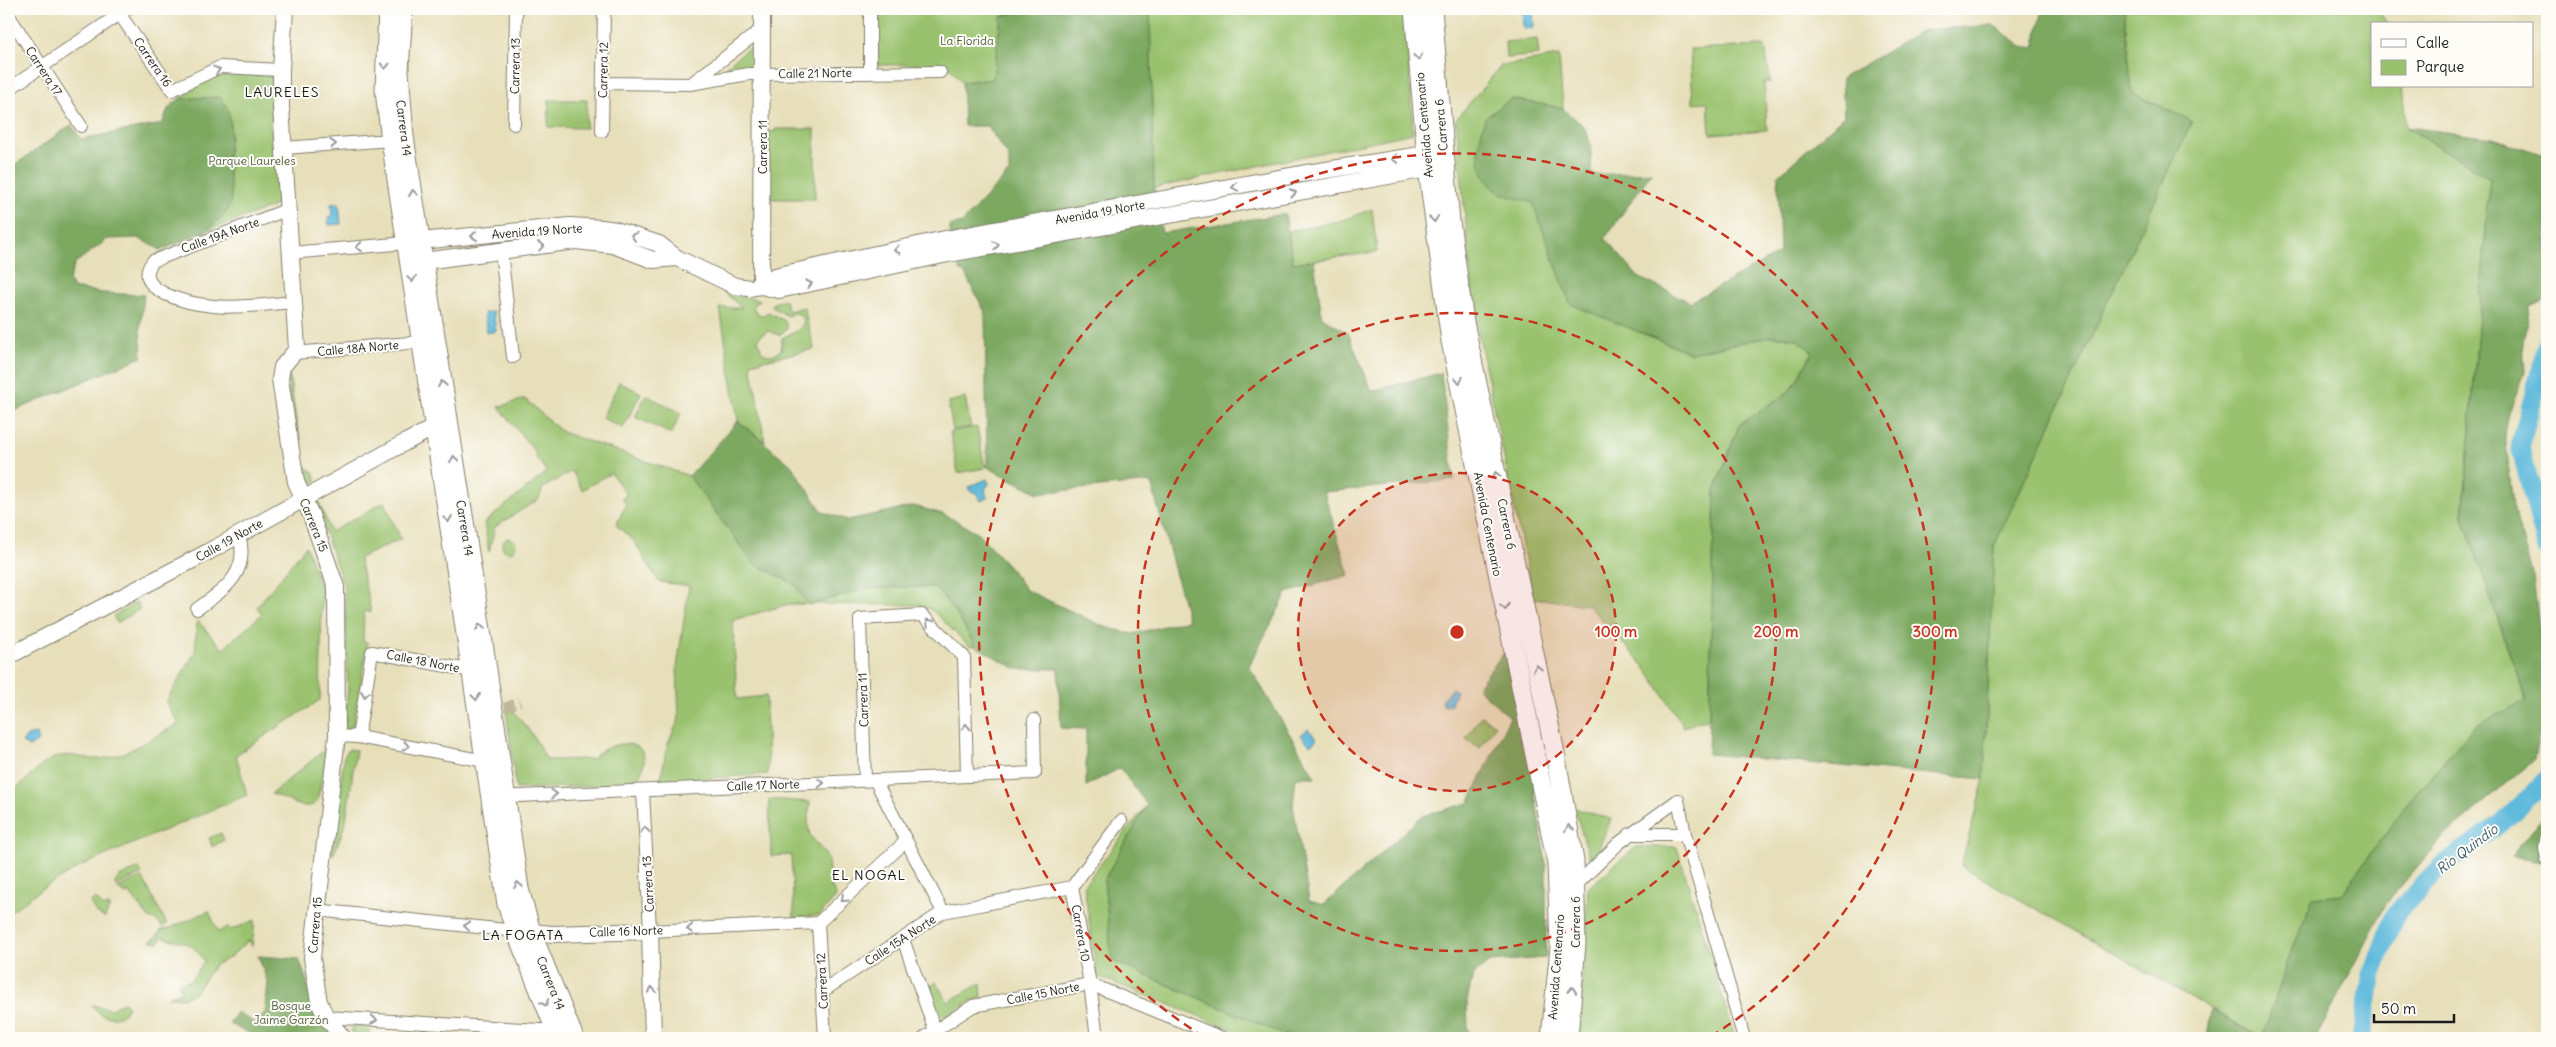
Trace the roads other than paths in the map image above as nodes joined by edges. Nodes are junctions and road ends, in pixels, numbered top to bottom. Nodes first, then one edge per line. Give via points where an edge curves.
1 (286, 9) edge
2 (388, 9) edge
3 (403, 9) edge
4 (516, 9) edge
5 (604, 9) edge
6 (762, 9) edge
7 (870, 9) edge
8 (1414, 9) edge
9 (1432, 9) edge
10 (121, 10) edge
11 (9, 16) edge
12 (762, 29) junction
13 (41, 66) junction
14 (281, 70) junction
15 (940, 72) dead end
16 (870, 73) junction
17 (762, 74) junction
18 (603, 83) junction
19 (690, 84) junction
20 (9, 89) edge
21 (514, 124) dead end
22 (81, 126) dead end
23 (602, 131) dead end
24 (391, 140) junction
25 (284, 148) junction
26 (1436, 160) junction
27 (286, 210) junction
28 (414, 242) junction
29 (501, 251) junction
30 (290, 253) junction
31 (677, 258) junction
32 (424, 261) junction
33 (761, 286) junction
34 (294, 302) junction
35 (421, 342) junction
36 (294, 354) junction
37 (513, 357) dead end
38 (442, 425) junction
39 (303, 499) junction
40 (239, 535) junction
41 (197, 609) dead end
42 (9, 656) edge
43 (473, 670) junction
44 (1034, 720) dead end
45 (337, 736) junction
46 (358, 737) junction
47 (486, 761) junction
48 (967, 776) junction
49 (870, 780) junction
50 (643, 791) junction
51 (498, 797) junction
52 (1121, 821) dead end
53 (1630, 834) junction
54 (1685, 834) junction
55 (2547, 834) edge
56 (905, 842) junction
57 (2547, 859) edge
58 (1575, 886) junction
59 (1072, 887) junction
60 (316, 910) junction
61 (943, 912) junction
62 (818, 923) junction
63 (523, 931) junction
64 (650, 931) junction
65 (903, 939) junction
66 (1090, 984) junction
67 (823, 991) junction
68 (326, 1017) junction
69 (936, 1031) junction
70 (558, 1035) edge
71 (343, 1038) edge
72 (574, 1038) edge
73 (653, 1038) edge
74 (825, 1038) edge
75 (924, 1038) edge
76 (1096, 1038) edge
77 (1222, 1038) edge
78 (1551, 1038) edge
79 (1568, 1038) edge
80 (1744, 1038) edge

1 - 14 street, Carrera 15
2 -> 24 main road, Carrera 14 via 385,90
28 -> 3 main road, Carrera 14 via 399,94
4 - 21 street, Carrera 13
5 - 18 street, Carrera 12
6 - 12 street, Carrera 11
7 - 16 street
8 -> 26 main road, Avenida Centenario
9 - 26 main road, Carrera 6
10 - 13 street
10 -> 14 street, Carrera 16 via 172,90 220,67
11 - 13 street, Carrera 17
12 - 17 street, Carrera 11
12 - 19 street
13 - 20 street
13 - 22 street, Carrera 17
14 - 25 street, Carrera 15
15 - 16 street, Calle 21 Norte
16 - 17 street, Calle 21 Norte
17 - 19 street, Calle 21 Norte
17 - 33 street, Carrera 11
18 - 19 street, Calle 21 Norte
18 - 23 street, Carrera 12
25 -> 24 street
24 - 28 main road, Carrera 14
25 - 27 street, Carrera 15
26 - 33 street, Avenida 19 Norte via 775,276
58 -> 26 main road, Carrera 6 via 1574,860 1556,763 1464,322
26 -> 78 main road, Avenida Centenario via 1451,341 1557,863 1560,947
27 - 30 street, Carrera 15
27 - 34 street, Calle 19A Norte via 153,260 148,279 157,290 214,306
28 -> 30 street
31 -> 28 street, Avenida 19 Norte via 659,244 616,230 584,226
28 - 32 main road, Carrera 14
28 -> 35 main road, Carrera 14
29 -> 31 street, Avenida 19 Norte via 576,241 613,245 653,260
29 - 32 street, Avenida 19 Norte
29 - 37 street
30 - 34 street, Carrera 15
31 - 33 street, Avenida 19 Norte via 735,286
38 -> 32 main road, Carrera 14
34 - 36 street, Carrera 15 via 297,349
35 - 36 street, Calle 18A Norte
35 - 38 main road, Carrera 14
36 - 39 street, Carrera 15 via 282,367 280,379 296,482
38 - 39 street, Calle 19 Norte
38 -> 43 main road, Carrera 14
51 -> 38 main road, Carrera 14
39 - 40 street, Calle 19 Norte
39 - 45 street, Carrera 15 via 312,515 336,588
40 - 41 street via 244,551 233,580
40 - 42 street, Calle 19 Norte
43 -> 46 street, Calle 18 Norte via 372,652
43 -> 47 main road, Carrera 14
44 - 48 street, Calle 17 Norte via 1035,773
45 - 46 street
45 - 60 street, Carrera 15
46 -> 47 street
47 - 51 main road, Carrera 14
48 - 49 street, Calle 17 Norte
48 -> 49 street, Carrera 11 via 964,657 922,615 860,619
50 -> 49 street, Calle 17 Norte
49 - 56 street, Carrera 11
51 -> 50 street, Calle 17 Norte
64 -> 50 street, Carrera 13
51 - 63 main road, Carrera 14 via 507,904
52 - 59 street
53 - 54 street
53 - 54 street via 1678,800
53 - 58 street
54 - 80 street
55 - 57 street
56 - 61 street, Carrera 11
56 -> 62 street
79 -> 58 main road, Carrera 6 via 1576,944
59 - 61 street, Calle 15A Norte
59 - 66 street, Carrera 10
63 -> 60 street, Calle 16 Norte
60 - 68 street, Carrera 15 via 312,958 319,1002
61 - 65 street, Calle 15A Norte
62 -> 64 street, Calle 16 Norte
62 - 67 street, Carrera 12
63 - 64 street, Calle 16 Norte via 553,934
63 -> 70 main road, Carrera 14
63 - 72 main road, Carrera 14
73 -> 64 street, Carrera 13
65 - 67 street, Calle 15A Norte
65 - 69 street
66 - 69 street, Calle 15 Norte via 973,1006
66 - 76 street, Carrera 10
66 - 77 street, Calle 15 Norte
67 - 74 street, Carrera 12
68 -> 70 street
68 - 71 street, Carrera 15
69 - 75 street, Calle 15 Norte

